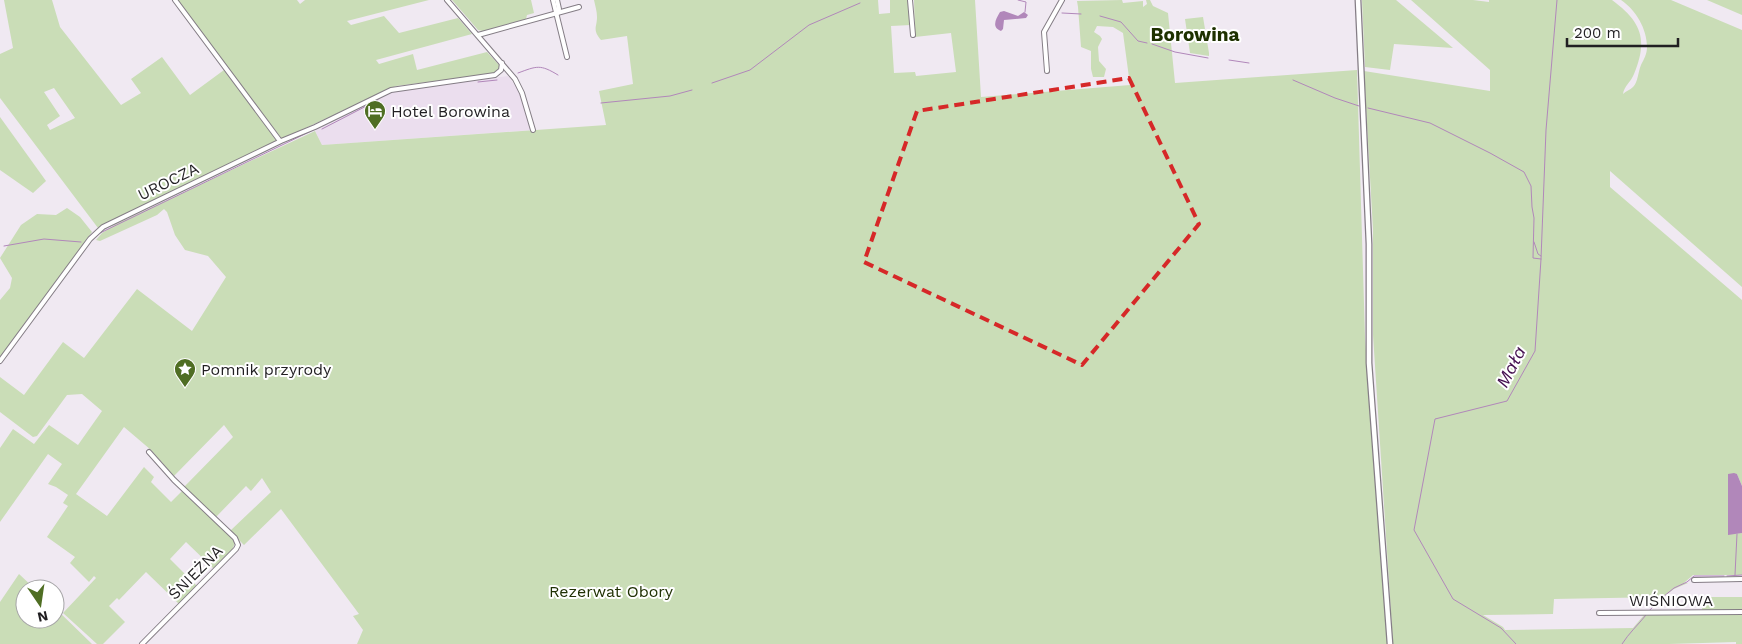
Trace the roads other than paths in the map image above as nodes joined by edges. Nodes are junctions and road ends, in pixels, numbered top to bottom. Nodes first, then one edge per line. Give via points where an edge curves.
1 (175, 0) edge
2 (447, 0) edge
3 (553, 0) edge
4 (557, 0) edge
5 (910, 0) edge
6 (1062, 0) edge
7 (1358, 0) edge
8 (580, 7) dead end
9 (557, 13) junction
10 (478, 35) junction
11 (913, 35) dead end
12 (567, 57) dead end
13 (502, 63) junction
14 (1047, 71) dead end
15 (533, 130) dead end
16 (280, 141) junction
17 (0, 361) edge
18 (149, 452) dead end
19 (1742, 579) edge
20 (1694, 580) dead end
21 (1742, 612) edge
22 (1599, 613) dead end
23 (142, 644) edge
24 (1390, 644) edge

1 - 16 street
2 - 10 street
3 - 9 street
4 - 9 street
5 - 11 street
6 - 14 street via 1044,32
7 - 24 street via 1369,244 1369,363
8 - 9 street
9 - 10 street
9 - 12 street
10 - 13 street
13 - 15 street via 520,87
13 - 16 street, UROCZA via 501,70 495,75 391,90
16 - 17 street, UROCZA via 99,230
18 - 23 street, ŚNIEŻNA via 235,538 238,545
19 - 20 street
21 - 22 street, WIŚNIOWA

